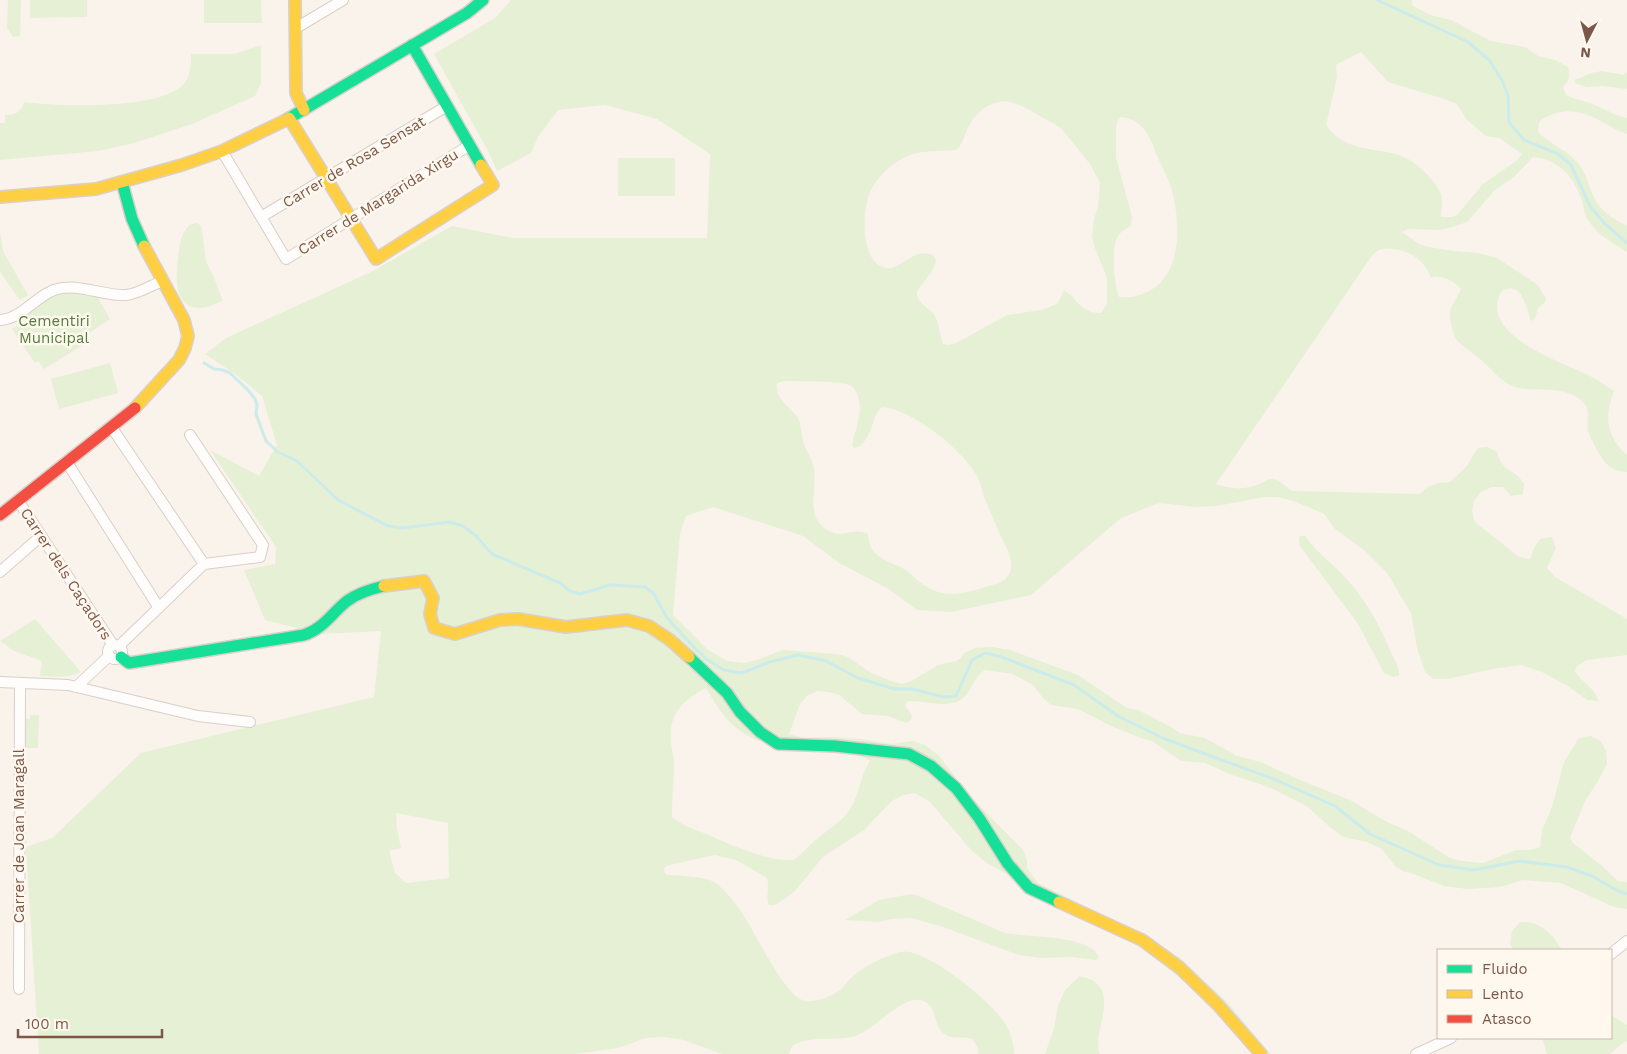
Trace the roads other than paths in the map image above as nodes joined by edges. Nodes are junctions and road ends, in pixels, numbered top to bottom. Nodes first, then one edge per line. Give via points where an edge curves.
1 (296, 0) edge
2 (343, 0) edge
3 (482, 0) edge
4 (296, 28) junction
5 (412, 46) junction
6 (447, 106) junction
7 (304, 110) junction
8 (289, 118) junction
9 (470, 145) junction
10 (222, 151) junction
11 (326, 179) junction
12 (122, 182) junction
13 (0, 197) edge
14 (261, 217) junction
15 (350, 218) junction
16 (162, 281) junction
17 (0, 320) edge
18 (112, 428) junction
19 (190, 435) dead end
20 (68, 464) junction
21 (19, 502) junction
22 (0, 515) edge
23 (41, 536) junction
24 (204, 564) junction
25 (0, 572) edge
26 (159, 608) junction
27 (115, 651) junction
28 (0, 682) edge
29 (20, 683) junction
30 (76, 687) junction
31 (250, 722) dead end
32 (1627, 941) edge
33 (1612, 953) edge
34 (19, 989) dead end
35 (1449, 1039) edge
36 (1261, 1054) edge
37 (1416, 1054) edge

1 - 4 street
2 - 4 street
3 - 5 street via 467,13
4 - 7 street via 296,93
5 - 6 street
5 - 7 street
6 - 9 street
6 - 11 street, Carrer de Rosa Sensat
7 - 8 street
8 - 10 street
8 - 11 street
9 - 15 street, Carrer de Margarida Xirgu
9 - 15 street via 494,185 376,259
10 - 12 street
10 - 14 street
11 - 14 street, Carrer de Rosa Sensat
11 - 15 street
12 - 13 street via 96,189
12 - 16 street via 137,233
14 - 15 street, Carrer de Margarida Xirgu via 286,259
16 - 17 street via 128,295 69,287 53,290 19,313
16 - 18 street via 184,320 188,336 186,348 133,410
18 - 20 street
18 - 24 street
19 - 24 street via 263,545 260,557
20 - 21 street
20 - 26 street
21 - 22 street
21 - 23 street, Carrer dels Caçadors
23 - 25 street
23 - 27 street, Carrer dels Caçadors
24 - 26 street
26 - 27 street
27 - 30 street
27 - 36 street via 129,663 264,640 288,639 312,633 348,601 387,584 409,581 424,581 433,598 430,614 434,628 455,634 500,620 518,619 566,627 627,620 649,626 670,640 727,694 760,732 778,744 909,754 931,766 956,788 1008,864 1029,888 1142,940 1180,968
28 - 29 street
29 - 30 street
29 - 34 street, Carrer de Joan Maragall
30 - 31 street via 198,716
32 - 33 street
35 - 37 street

